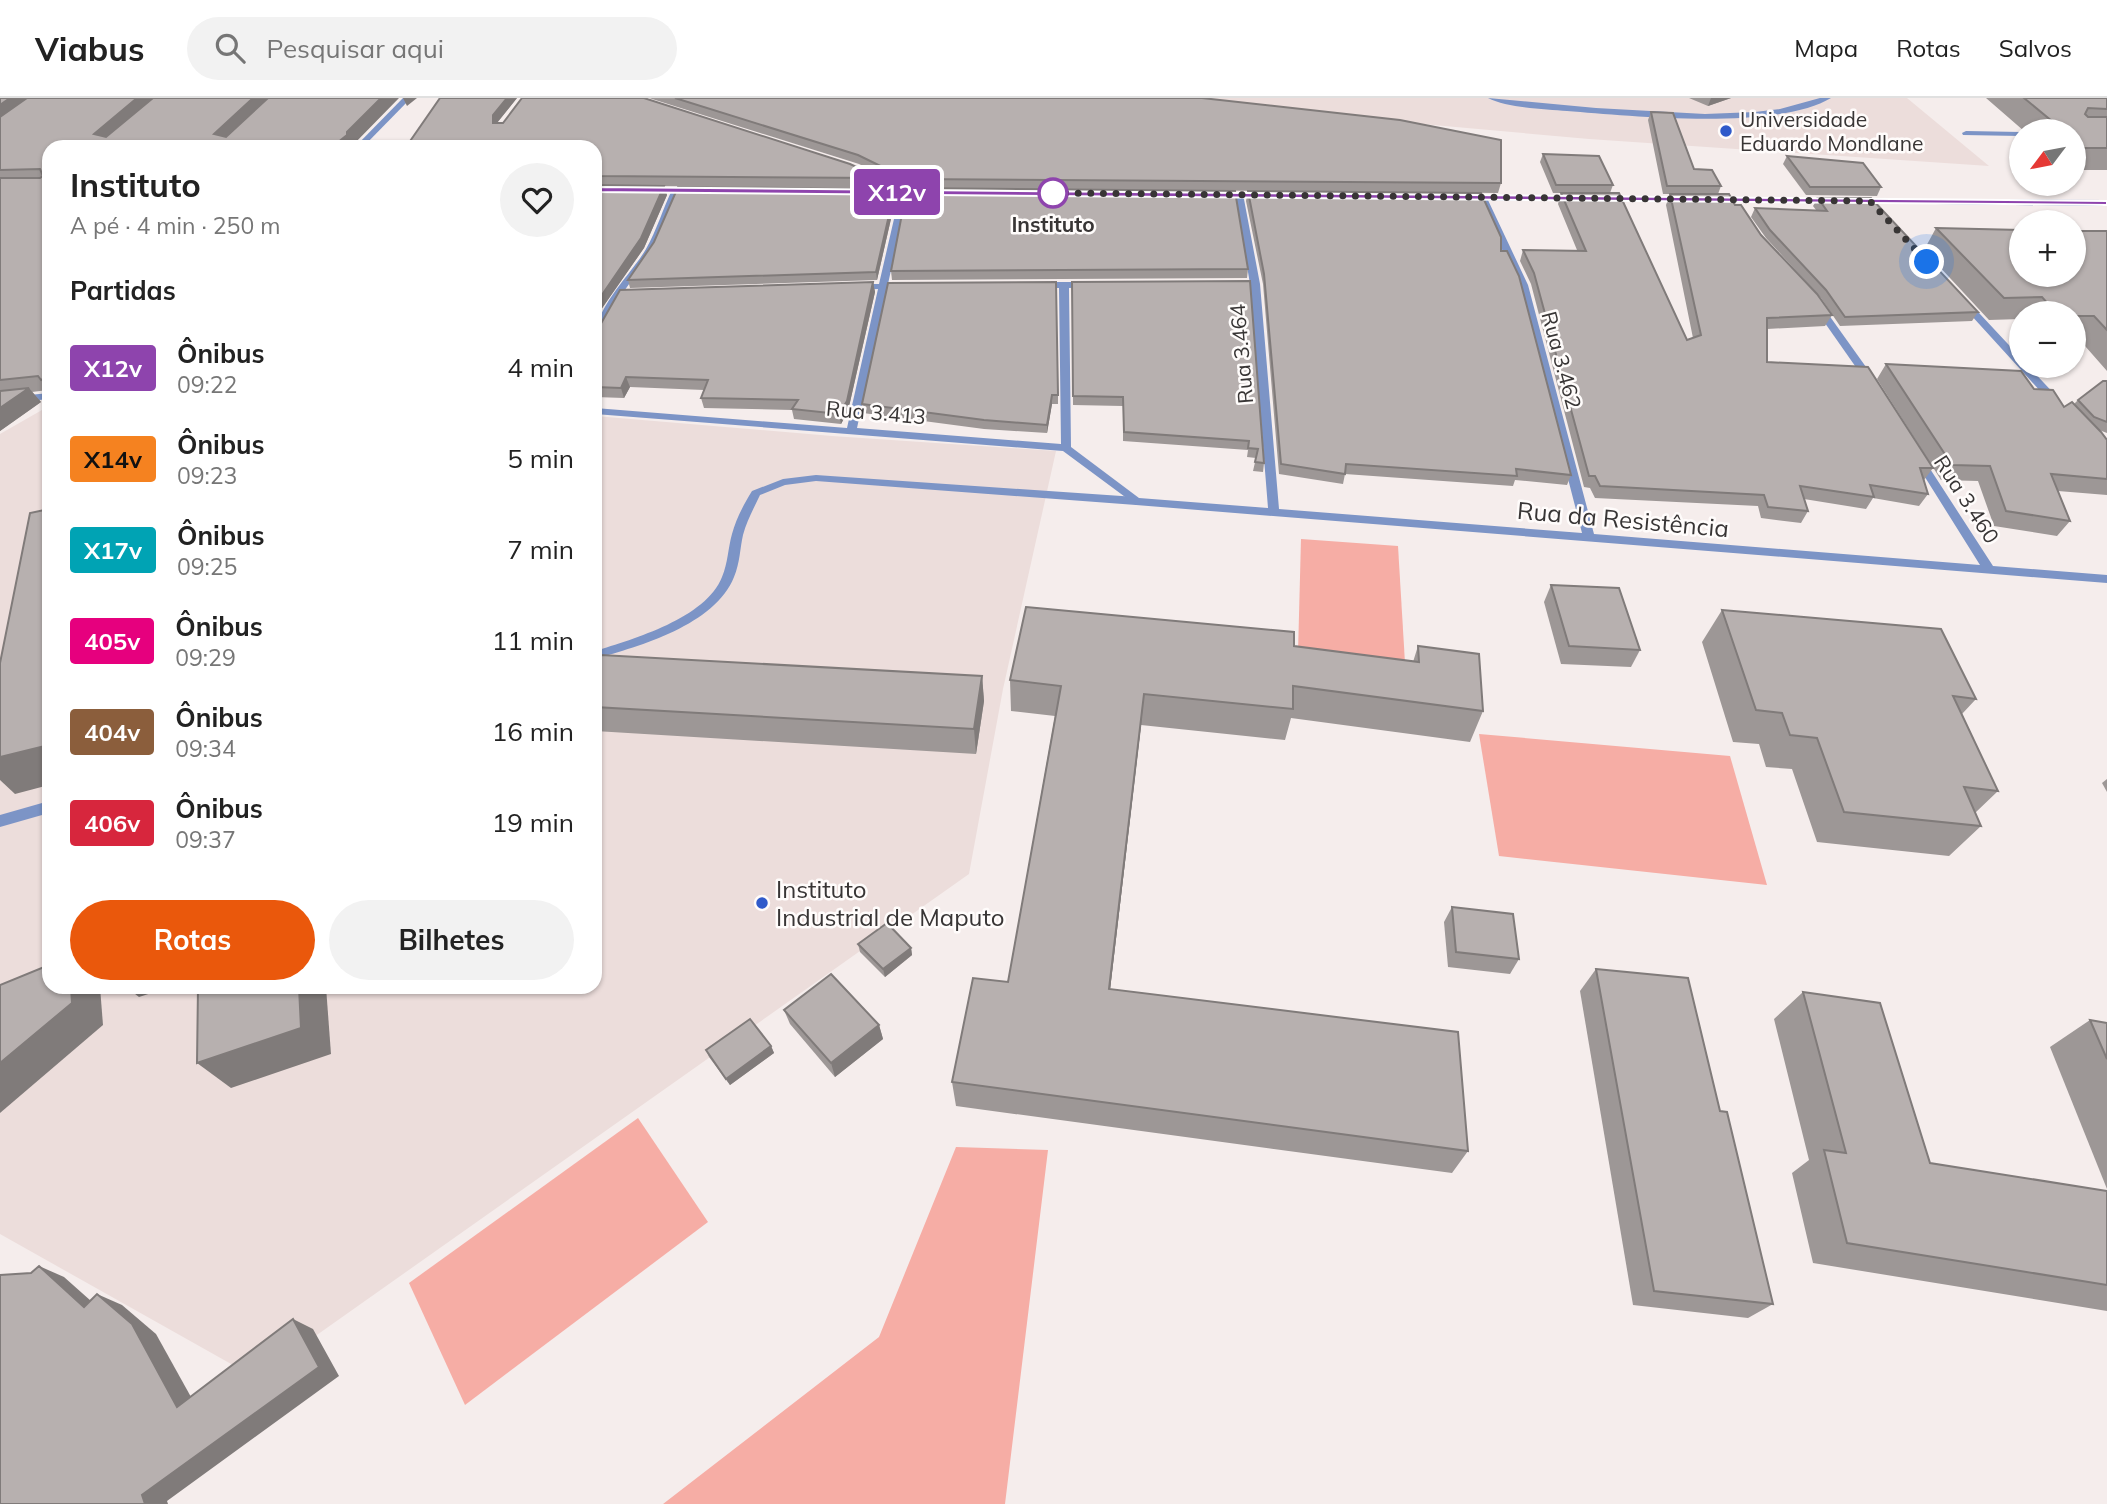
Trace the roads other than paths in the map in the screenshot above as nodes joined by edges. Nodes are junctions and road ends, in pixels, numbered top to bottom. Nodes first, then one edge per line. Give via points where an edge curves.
1 (407, 98) edge
2 (1492, 98) edge
3 (1827, 98) edge
4 (1966, 133) dead end
5 (2009, 134) edge
6 (366, 140) edge
7 (855, 169) edge
8 (635, 190) edge
9 (676, 190) junction
10 (703, 190) edge
11 (864, 192) edge
12 (904, 192) junction
13 (931, 192) edge
14 (1199, 194) edge
15 (1239, 194) junction
16 (1280, 195) edge
17 (1456, 198) edge
18 (1483, 198) junction
19 (1586, 199) edge
20 (1599, 199) edge
21 (1692, 200) edge
22 (1705, 200) edge
23 (1870, 201) junction
24 (2107, 203) edge
25 (1879, 211) edge
26 (1241, 284) edge
27 (1255, 284) junction
28 (1023, 285) edge
29 (1064, 285) junction
30 (1098, 285) edge
31 (885, 286) junction
32 (912, 286) edge
33 (844, 287) edge
34 (1806, 292) edge
35 (631, 293) edge
36 (1955, 293) edge
37 (618, 294) junction
38 (602, 323) edge
39 (2009, 351) edge
40 (2034, 378) edge
41 (1875, 389) edge
42 (42, 397) edge
43 (0, 401) edge
44 (2060, 406) edge
45 (602, 411) edge
46 (852, 429) junction
47 (1909, 444) edge
48 (1066, 447) junction
49 (1136, 500) junction
50 (1274, 511) junction
51 (1589, 537) junction
52 (1989, 569) junction
53 (2107, 579) edge
54 (602, 652) edge
55 (42, 809) edge
56 (0, 821) edge

1 - 6 street
2 - 3 street via 1702,117 1770,114
4 - 5 street
7 - 12 street
8 - 9 main road
9 - 10 main road
9 - 37 street via 650,248
11 - 12 main road
12 - 13 main road
12 - 31 street
14 - 15 main road
15 - 16 main road
15 - 27 street, Rua 3.464
17 - 18 main road
18 - 19 main road
18 - 51 street, Rua 3.462 via 1523,285
20 - 21 main road
22 - 23 main road
23 - 24 main road
23 - 25 street
26 - 27 street
27 - 50 street, Rua 3.464
28 - 29 street
29 - 30 street
29 - 48 street
31 - 32 street
31 - 33 street
31 - 46 street
34 - 41 street
35 - 37 street
36 - 39 street
37 - 38 street
40 - 44 street
42 - 43 street
45 - 46 street, Rua 3.413
46 - 48 street, Rua 3.413
47 - 52 street, Rua 3.460
48 - 49 street
49 - 50 street, Rua da Resistência
49 - 54 street, Rua da Resistência via 816,478 783,482 756,493 738,531 725,585 703,608 665,630
50 - 51 street, Rua da Resistência
51 - 52 street, Rua da Resistência
52 - 53 street, Rua da Resistência
55 - 56 street

